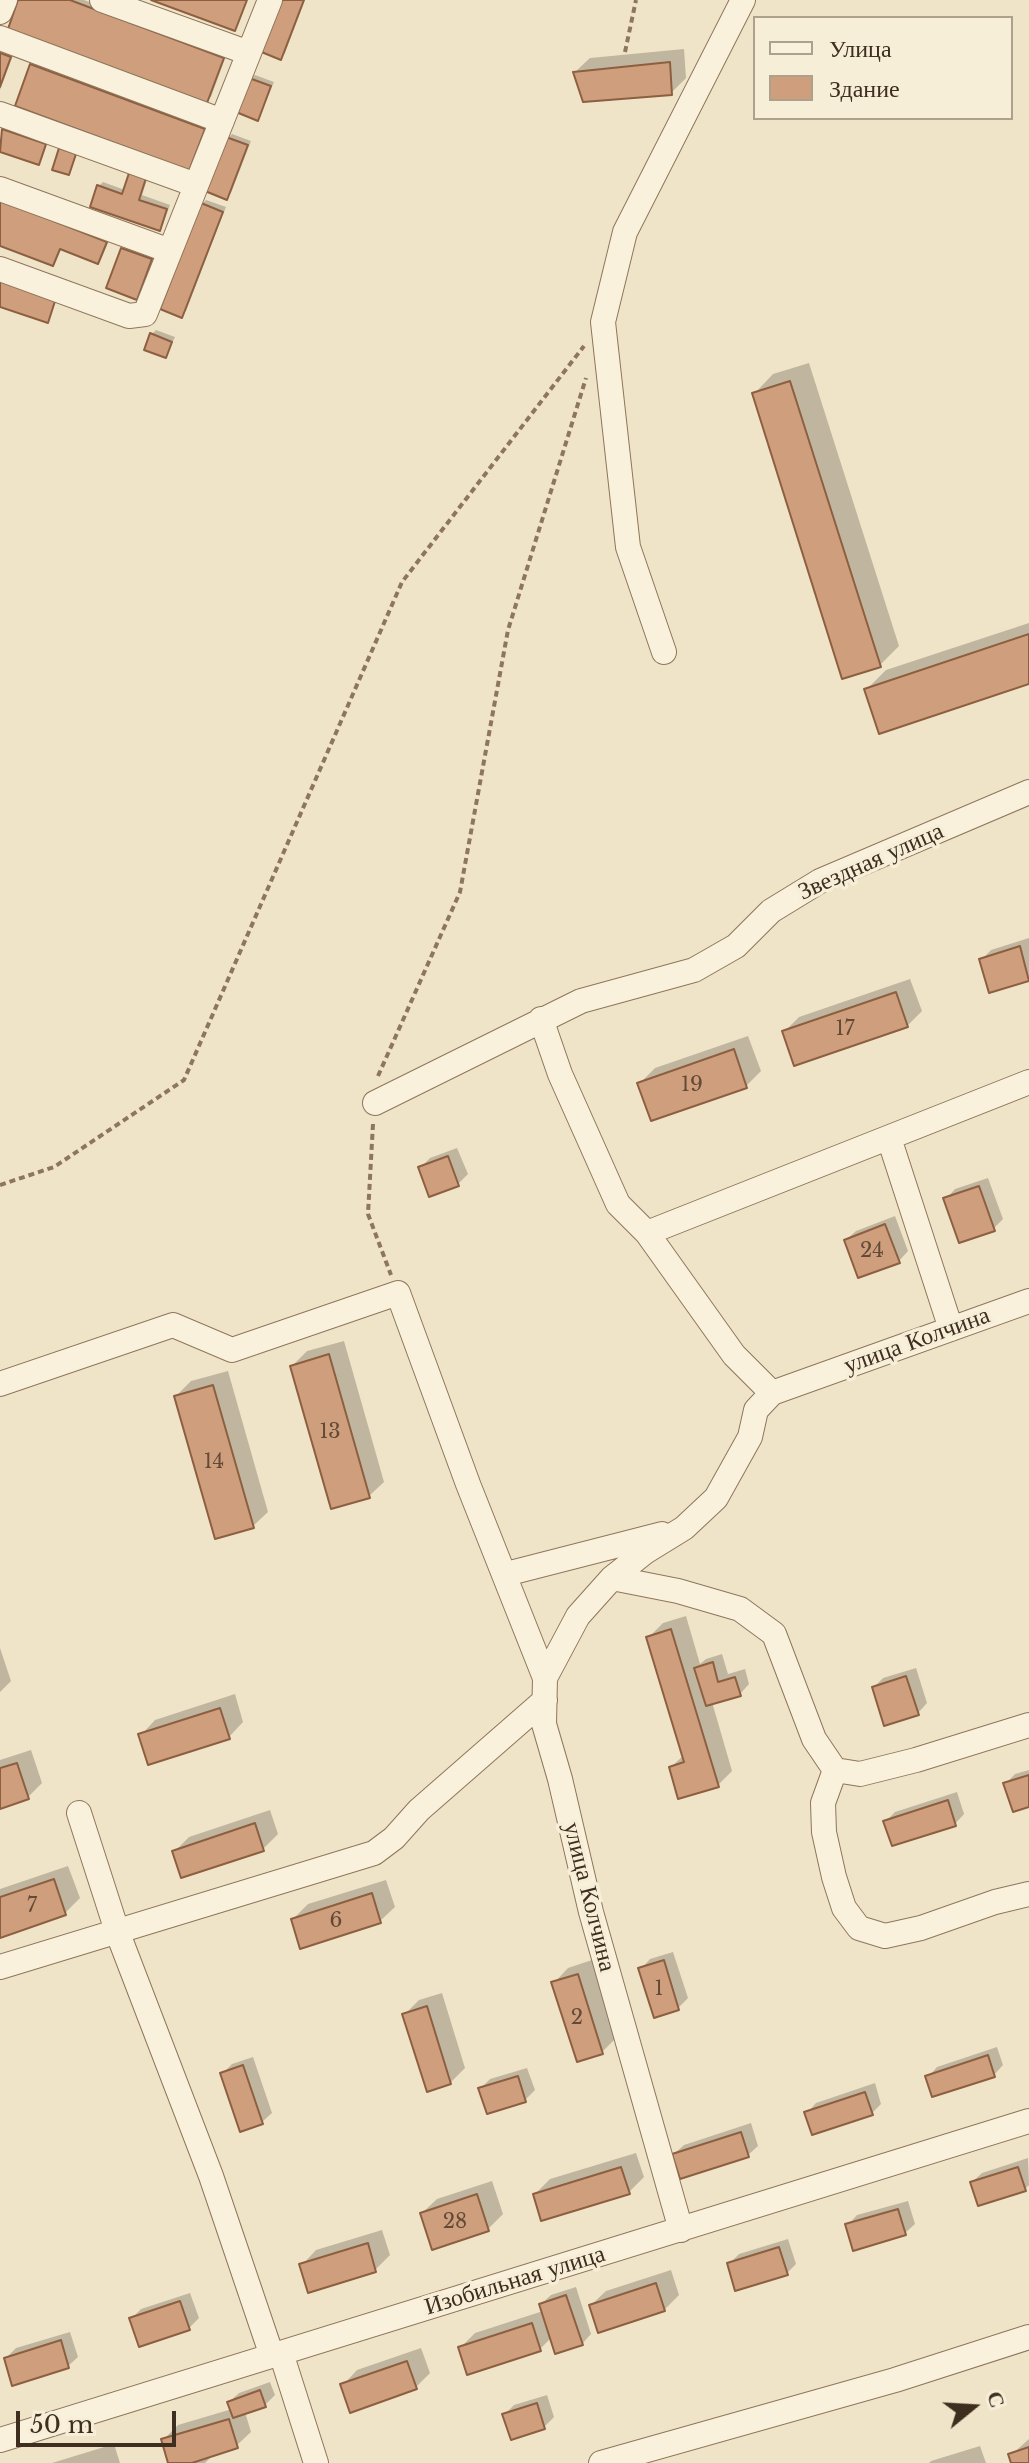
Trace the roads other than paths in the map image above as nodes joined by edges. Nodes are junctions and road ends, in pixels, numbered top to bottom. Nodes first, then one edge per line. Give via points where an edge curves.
1 (5, 0) edge
2 (102, 0) edge
3 (270, 0) edge
4 (743, 0) edge
5 (0, 12) edge
6 (0, 38) edge
7 (249, 53) junction
8 (0, 114) edge
9 (222, 121) junction
10 (196, 185) junction
11 (0, 189) edge
12 (170, 251) junction
13 (0, 269) edge
14 (664, 652) dead end
15 (1029, 792) edge
16 (541, 1019) junction
17 (1029, 1082) edge
18 (375, 1103) road end
19 (889, 1138) junction
20 (647, 1233) junction
21 (1029, 1301) edge
22 (951, 1329) junction
23 (0, 1384) edge
24 (772, 1393) junction
25 (684, 1528) junction
26 (506, 1574) junction
27 (612, 1578) junction
28 (545, 1689) junction
29 (1029, 1725) edge
30 (835, 1770) junction
31 (79, 1813) dead end
32 (1029, 1894) edge
33 (117, 1931) junction
34 (0, 1967) edge
35 (1029, 2121) edge
36 (681, 2230) junction
37 (1029, 2337) edge
38 (276, 2355) junction
39 (0, 2440) edge
40 (316, 2463) edge
41 (601, 2463) edge

1 - 5 street
2 - 7 street
3 - 7 street
4 - 14 street via 625,232 603,322 628,547
6 - 9 street
7 - 9 street
8 - 10 street
9 - 10 street
10 - 12 street
11 - 12 street
12 - 13 street via 145,314 129,316
15 - 16 street, Звездная улица via 820,881 771,911 736,946 694,970 581,1001
16 - 18 street, Звездная улица
16 - 20 street via 618,1204
17 - 19 street
19 - 20 street
19 - 22 street
20 - 24 street via 734,1355
21 - 22 street, улица Колчина
22 - 24 street, улица Колчина
23 - 26 street, улица Колчина via 173,1325 232,1350 398,1293
24 - 25 street via 756,1410 750,1437 716,1498
25 - 26 street
25 - 27 street
26 - 28 street, улица Колчина
27 - 28 street via 578,1616
27 - 30 street via 740,1609 774,1634 814,1739
28 - 33 street via 374,1853
28 - 36 street, улица Колчина via 544,1724 591,1912
29 - 30 street via 860,1774
30 - 32 street via 823,1803 824,1832 844,1908 859,1928 885,1936
31 - 33 street
33 - 34 street
33 - 38 street
35 - 36 street, Изобильная улица
36 - 38 street, Изобильная улица
37 - 41 street
38 - 39 street, Изобильная улица
38 - 40 street

